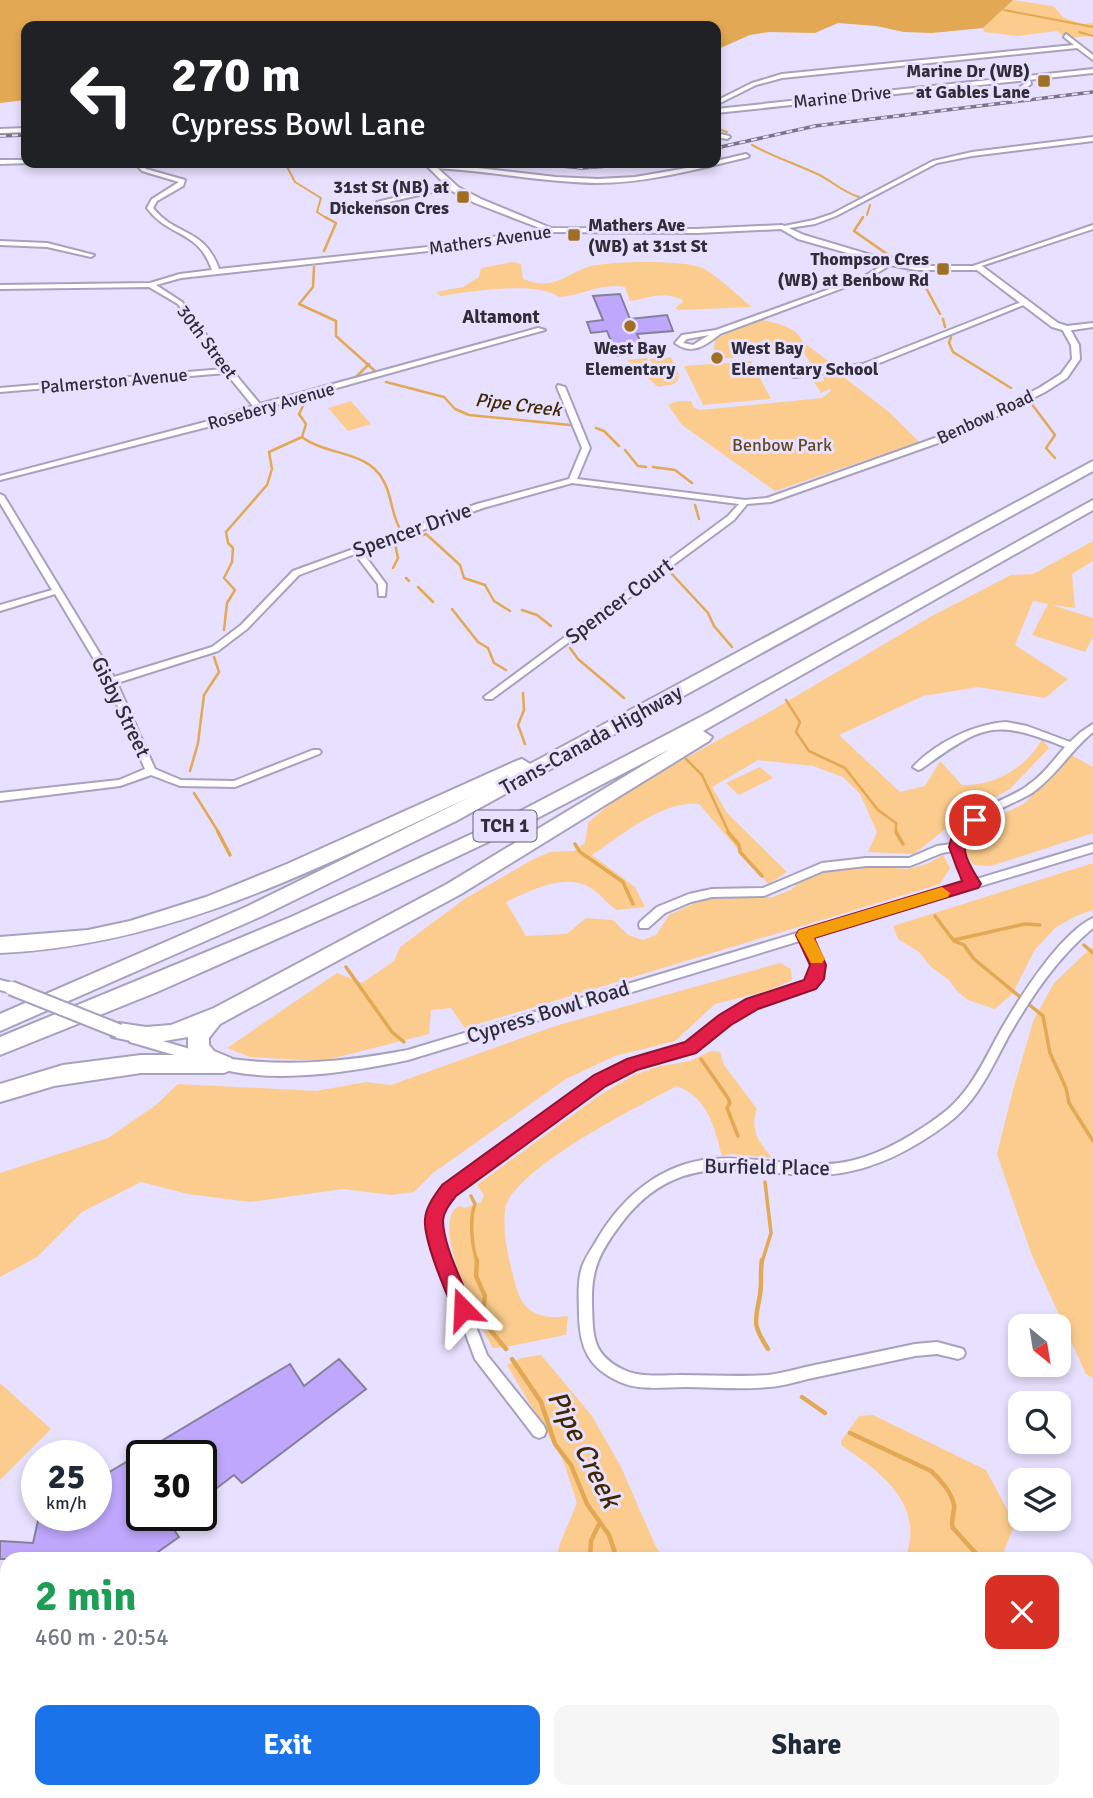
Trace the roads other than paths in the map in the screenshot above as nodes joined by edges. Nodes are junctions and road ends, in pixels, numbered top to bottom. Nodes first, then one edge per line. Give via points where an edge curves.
1 (1066, 36) dead end
2 (1078, 46) junction
3 (1093, 58) edge
4 (1093, 71) edge
5 (1027, 78) junction
6 (1006, 99) dead end
7 (721, 100) edge
8 (721, 110) edge
9 (21, 130) edge
10 (0, 131) edge
11 (721, 136) edge
12 (727, 137) dead end
13 (1093, 139) edge
14 (746, 156) dead end
15 (721, 161) edge
16 (0, 162) edge
17 (21, 162) edge
18 (142, 168) edge
19 (434, 168) edge
20 (462, 168) edge
21 (691, 168) edge
22 (452, 186) junction
23 (380, 202) dead end
24 (782, 227) junction
25 (1091, 229) edge
26 (550, 230) junction
27 (0, 243) edge
28 (91, 255) dead end
29 (890, 263) junction
30 (973, 267) junction
31 (216, 271) junction
32 (150, 285) junction
33 (0, 287) edge
34 (1024, 303) junction
35 (1093, 325) edge
36 (1066, 329) junction
37 (541, 330) dead end
38 (717, 332) dead end
39 (228, 371) junction
40 (794, 375) dead end
41 (561, 387) dead end
42 (0, 390) edge
43 (258, 407) junction
44 (1093, 465) edge
45 (0, 478) edge
46 (572, 481) junction
47 (0, 496) edge
48 (746, 502) junction
49 (1093, 504) edge
50 (356, 550) junction
51 (57, 591) junction
52 (382, 594) dead end
53 (0, 608) edge
54 (876, 628) junction
55 (112, 681) junction
56 (688, 688) junction
57 (489, 697) dead end
58 (1093, 727) edge
59 (1071, 746) junction
60 (316, 752) dead end
61 (918, 767) dead end
62 (151, 771) junction
63 (0, 797) edge
64 (956, 847) junction
65 (1093, 848) edge
66 (973, 884) junction
67 (1093, 922) edge
68 (645, 925) dead end
69 (804, 935) junction
70 (0, 945) edge
71 (6, 986) edge
72 (220, 1014) junction
73 (0, 1023) edge
74 (119, 1031) junction
75 (0, 1046) edge
76 (223, 1064) junction
77 (52, 1077) junction
78 (0, 1093) edge
79 (958, 1353) dead end
80 (539, 1431) dead end

1 - 2 street
2 - 3 street
2 - 7 street via 782,76
4 - 5 main road, Marine Drive
5 - 6 street via 1029,83
5 - 8 main road, Marine Drive
9 - 10 street
11 - 12 street
13 - 24 street, Mathers Avenue via 972,153 935,162 834,215
14 - 15 street
16 - 17 main road
18 - 31 street via 183,181 154,200 150,208 159,221 197,240
19 - 22 street
20 - 21 street via 600,181
22 - 23 street
22 - 26 street
24 - 26 street, Mathers Avenue
24 - 29 street
25 - 30 street
26 - 31 street, Mathers Avenue via 428,249
27 - 28 street via 47,245
29 - 30 street via 916,268
29 - 38 street via 865,278
30 - 34 street
31 - 32 street, Mathers Avenue
32 - 33 street, Mathers Avenue
32 - 39 street, 30th Street via 180,303
34 - 36 street
34 - 40 street via 864,366
35 - 36 street
36 - 48 street, Benbow Road via 1076,359 1064,376 1034,395 952,435 768,499
37 - 43 street, Rosebery Avenue
39 - 42 street, Palmerston Avenue
39 - 43 street, 30th Street
41 - 46 street via 586,448
43 - 45 street, Rosebery Avenue
44 - 56 highway, Trans-Canada Highway / TCH 1
46 - 48 street, Spencer Drive
46 - 50 street, Spencer Drive via 480,506
47 - 51 street, Gisby Street
48 - 57 street, Spencer Court via 731,518
49 - 54 highway, Trans-Canada Highway / TCH 1
50 - 52 street via 382,584
50 - 55 street, Spencer Drive via 296,573 244,627 215,649
51 - 53 street
51 - 55 street, Gisby Street
54 - 72 highway via 454,889
54 - 75 highway, Trans-Canada Highway / TCH 1 via 634,760 471,842 270,934
55 - 62 street, Gisby Street
56 - 70 highway via 201,908 74,940
56 - 73 highway, Trans-Canada Highway / TCH 1 via 323,879
58 - 59 street
59 - 61 street via 1047,735 991,724 960,737
59 - 64 street via 1027,791 963,827
60 - 62 street, Gisby Street via 235,784 180,783
62 - 63 street via 120,783
64 - 66 street
64 - 68 street via 910,862 822,867 764,892 712,892 661,910
65 - 66 street, Cypress Bowl Road
66 - 69 street, Cypress Bowl Road
67 - 79 street, Burfield Place via 1063,946 1037,980 971,1093 948,1117 879,1158 843,1168 710,1163 676,1170 655,1181 628,1206 611,1226 589,1268 585,1339 600,1361 635,1381 757,1382 915,1350 937,1348
69 - 76 street, Cypress Bowl Road via 408,1055 323,1068
69 - 80 street via 818,965 810,985 752,1004 690,1048 633,1064 600,1080 459,1182 437,1207 434,1221 442,1254 482,1359
71 - 74 street, Cypress Bowl Road, bridge
72 - 74 highway via 165,1036 140,1037
72 - 76 highway via 197,1042 202,1053
74 - 76 street, Cypress Bowl Road
74 - 77 highway via 126,1042 118,1054
76 - 77 highway via 141,1064
77 - 78 highway

